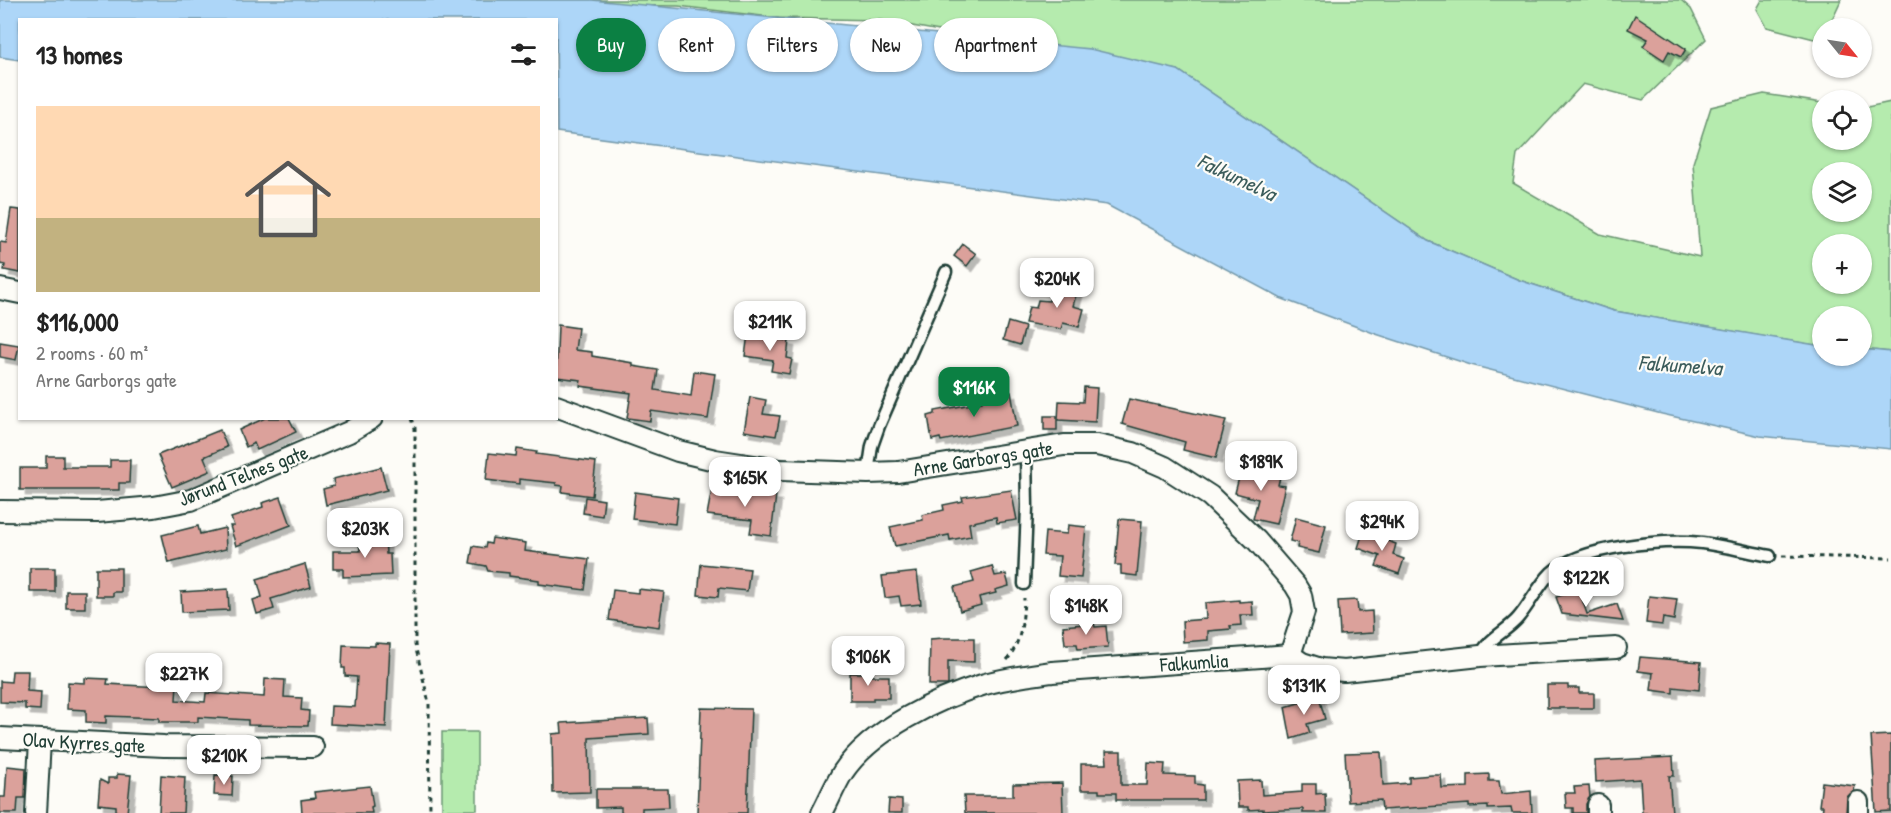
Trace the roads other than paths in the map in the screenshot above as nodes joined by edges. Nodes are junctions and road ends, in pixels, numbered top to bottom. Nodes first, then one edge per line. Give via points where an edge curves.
1 (946, 272) dead end
2 (0, 289) edge
3 (18, 293) edge
4 (558, 407) edge
5 (369, 420) edge
6 (1026, 451) junction
7 (868, 473) junction
8 (0, 511) edge
9 (1770, 556) road end
10 (1024, 584) road end
11 (1616, 648) dead end
12 (1290, 655) junction
13 (1480, 656) junction
14 (0, 738) edge
15 (40, 741) junction
16 (313, 747) dead end
17 (36, 813) edge
18 (822, 813) edge

1 - 7 lane via 879,426
2 - 3 street
4 - 7 street, Arne Garborgs gate via 678,451 715,460 780,470
5 - 8 street, Jørund Telnes gate via 191,500 98,512
6 - 7 street, Arne Garborgs gate via 898,472
6 - 10 lane
6 - 12 street, Arne Garborgs gate via 1064,445 1133,453 1165,467 1210,496 1295,585 1304,612
9 - 13 lane via 1699,543 1657,543 1590,554 1551,573 1517,619 1490,640
11 - 13 street, Falkumlia
12 - 13 street, Falkumlia via 1321,669 1344,671
12 - 18 street, Falkumlia via 1052,672 984,684 897,723 870,743 843,771
14 - 15 street, Olav Kyrres gate
15 - 16 street, Olav Kyrres gate
15 - 17 street

